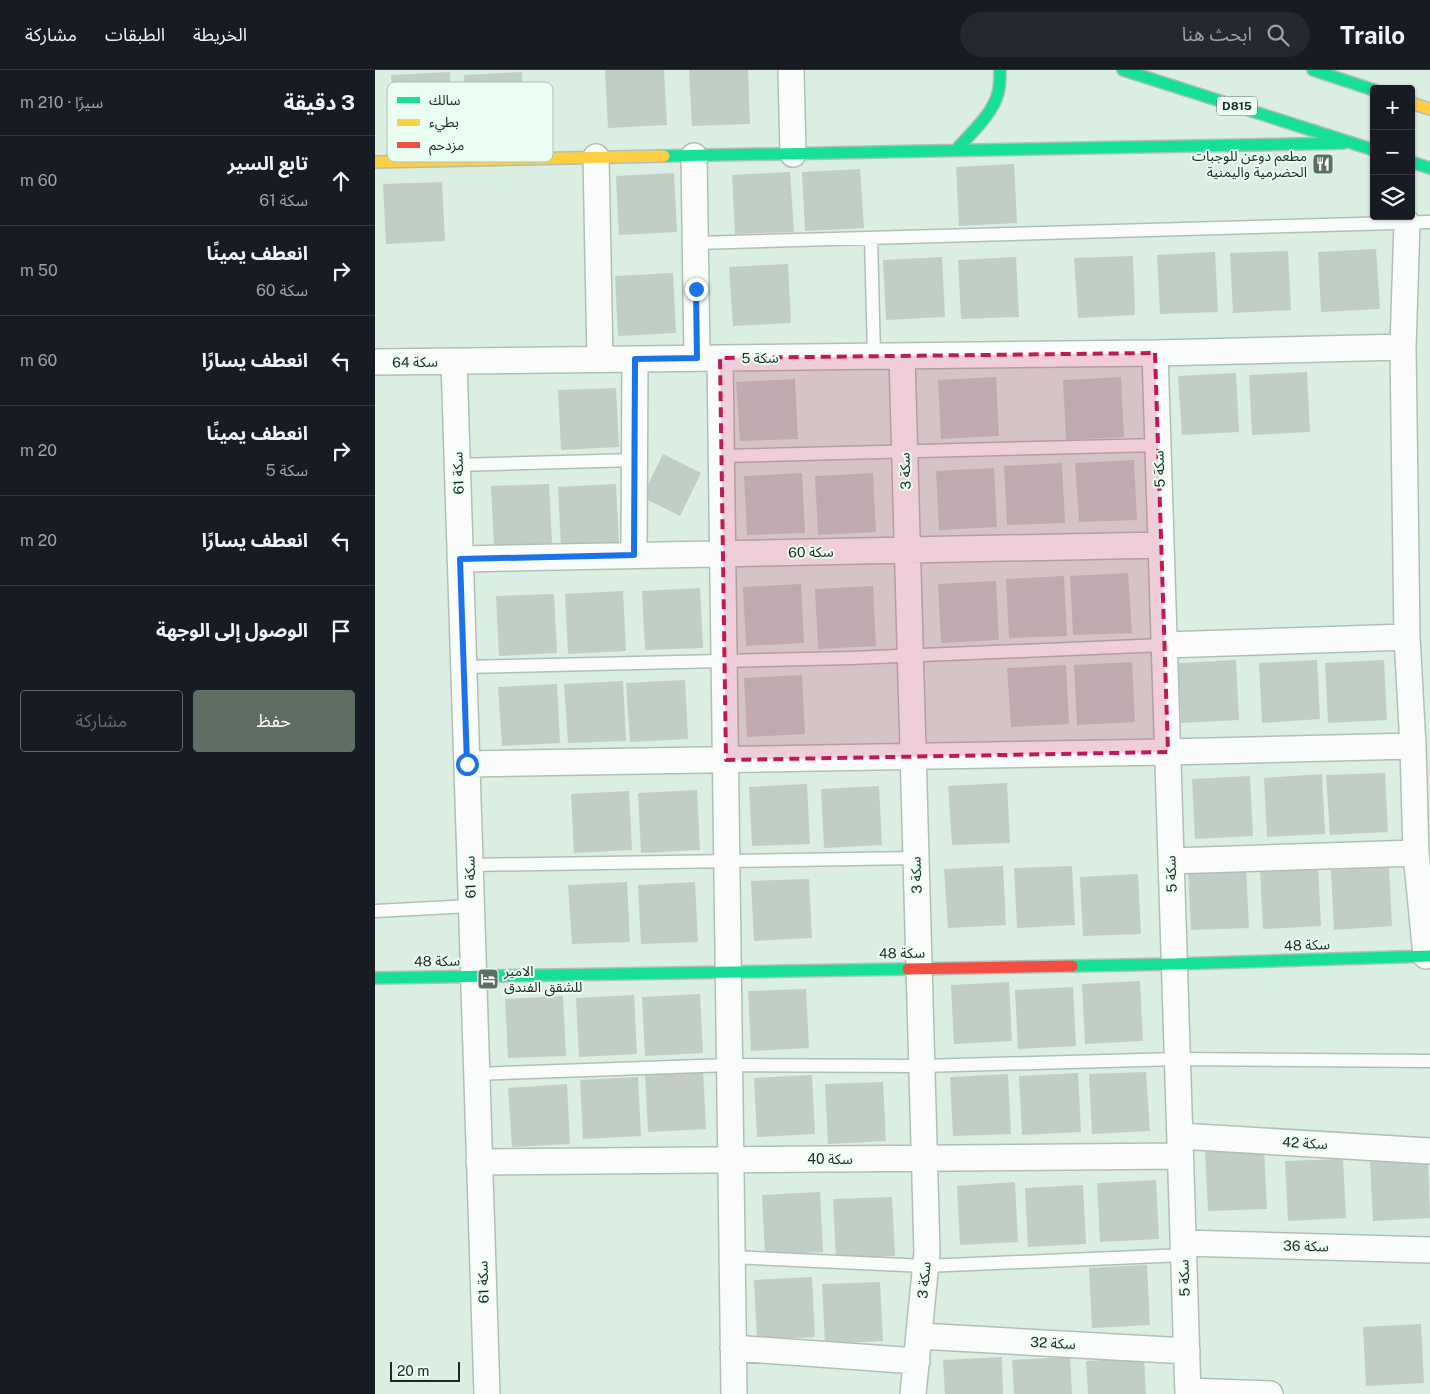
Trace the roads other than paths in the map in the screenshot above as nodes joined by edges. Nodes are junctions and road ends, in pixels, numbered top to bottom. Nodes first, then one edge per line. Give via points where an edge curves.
1 (791, 70) edge
2 (1000, 70) edge
3 (1123, 70) edge
4 (1313, 70) edge
5 (1370, 89) edge
6 (1415, 104) edge
7 (1430, 109) edge
8 (1351, 142) junction
9 (1370, 149) edge
10 (956, 150) junction
11 (793, 154) junction
12 (694, 156) junction
13 (596, 157) junction
14 (553, 158) edge
15 (1415, 163) edge
16 (1430, 168) edge
17 (1418, 223) edge
18 (871, 238) junction
19 (696, 242) junction
20 (1403, 347) junction
21 (1155, 353) junction
22 (874, 356) junction
23 (902, 356) junction
24 (709, 358) junction
25 (600, 359) junction
26 (635, 359) junction
27 (454, 361) junction
28 (375, 362) edge
29 (1158, 445) junction
30 (905, 452) junction
31 (722, 456) junction
32 (635, 460) junction
33 (457, 465) junction
34 (1161, 544) junction
35 (907, 550) junction
36 (723, 554) junction
37 (634, 555) junction
38 (460, 559) junction
39 (1407, 637) junction
40 (1164, 645) junction
41 (910, 655) junction
42 (724, 661) junction
43 (464, 667) junction
44 (1413, 746) junction
45 (1167, 752) junction
46 (913, 756) junction
47 (726, 760) junction
48 (467, 764) junction
49 (1416, 853) junction
50 (916, 858) junction
51 (727, 861) junction
52 (1171, 861) junction
53 (470, 865) junction
54 (471, 906) junction
55 (375, 911) edge
56 (1428, 956) edge
57 (1174, 964) junction
58 (919, 968) junction
59 (728, 972) junction
60 (473, 976) junction
61 (375, 978) edge
62 (1177, 1059) junction
63 (1430, 1061) edge
64 (729, 1065) junction
65 (922, 1066) junction
66 (476, 1074) junction
67 (1180, 1146) junction
68 (1430, 1151) edge
69 (924, 1158) junction
70 (731, 1160) junction
71 (479, 1162) junction
72 (1183, 1249) junction
73 (1430, 1250) edge
74 (732, 1257) junction
75 (925, 1266) junction
76 (919, 1336) junction
77 (733, 1348) junction
78 (1187, 1351) junction
79 (917, 1361) junction
80 (1188, 1393) edge
81 (487, 1394) edge
82 (734, 1394) edge
83 (913, 1394) edge
84 (1270, 1394) edge

1 - 11 street
2 - 10 street via 997,97
3 - 8 street, D815
4 - 5 street
6 - 7 street
8 - 9 street, D815
8 - 10 street
10 - 11 street
11 - 12 street
12 - 13 street
12 - 19 street
13 - 14 street
13 - 25 street
15 - 16 street
17 - 18 lane
17 - 20 street
18 - 19 lane
18 - 22 lane
19 - 24 street
20 - 21 street, سكة 5
20 - 39 street
21 - 23 street, سكة 5
21 - 29 street, سكة 5
22 - 23 street, سكة 5
22 - 24 street, سكة 5
23 - 30 street, سكة 3
24 - 26 street, سكة 5
24 - 31 street
25 - 26 street, سكة 5
25 - 27 street, سكة 5
26 - 32 street
27 - 28 street, سكة 64
27 - 33 street, سكة 61
29 - 30 lane
29 - 34 street, سكة 5
30 - 31 lane
30 - 35 street, سكة 3
31 - 36 street
32 - 33 lane
32 - 37 street
33 - 38 street, سكة 61
34 - 35 street, سكة 60
34 - 40 street, سكة 5
35 - 36 street, سكة 60
35 - 41 street, سكة 3
36 - 37 street, سكة 60
36 - 42 street
37 - 38 street, سكة 60
38 - 43 street, سكة 61
39 - 40 street
39 - 44 street
40 - 41 lane
40 - 45 street, سكة 5
41 - 42 lane
41 - 46 street, سكة 3
42 - 43 lane
42 - 47 street
43 - 48 street, سكة 61
44 - 45 street
44 - 49 street
45 - 46 street
45 - 52 street, سكة 5
46 - 47 street
46 - 50 street, سكة 3
47 - 48 street
47 - 51 street
48 - 53 street, سكة 61
49 - 52 street
49 - 56 street
50 - 51 lane
50 - 58 street, سكة 3
51 - 53 lane
51 - 59 street
52 - 57 street, سكة 5
53 - 54 street, سكة 61
54 - 55 lane
54 - 60 street, سكة 61
56 - 57 street, سكة 48
57 - 58 street, سكة 48
57 - 62 street, سكة 5
58 - 59 street, سكة 48
58 - 65 street, سكة 3
59 - 60 street, سكة 48
59 - 64 street
60 - 61 street, سكة 48
60 - 66 street, سكة 61
62 - 63 lane
62 - 65 lane
62 - 67 street, سكة 5
64 - 65 lane
64 - 66 lane
64 - 70 street
65 - 69 street, سكة 3
66 - 71 street, سكة 61
67 - 68 street, سكة 42
67 - 69 street, سكة 40
67 - 72 street, سكة 5
69 - 70 street, سكة 40
69 - 75 street, سكة 3
70 - 71 street, سكة 40
70 - 74 street
71 - 81 street, سكة 61
72 - 73 street, سكة 36
72 - 75 lane
72 - 78 street, سكة 5
74 - 75 lane
74 - 77 street
75 - 76 street, سكة 3
76 - 78 street, سكة 32
76 - 79 street, سكة 3
77 - 79 street
77 - 82 street
78 - 80 street, سكة 5
79 - 83 street, سكة 3
80 - 84 street

